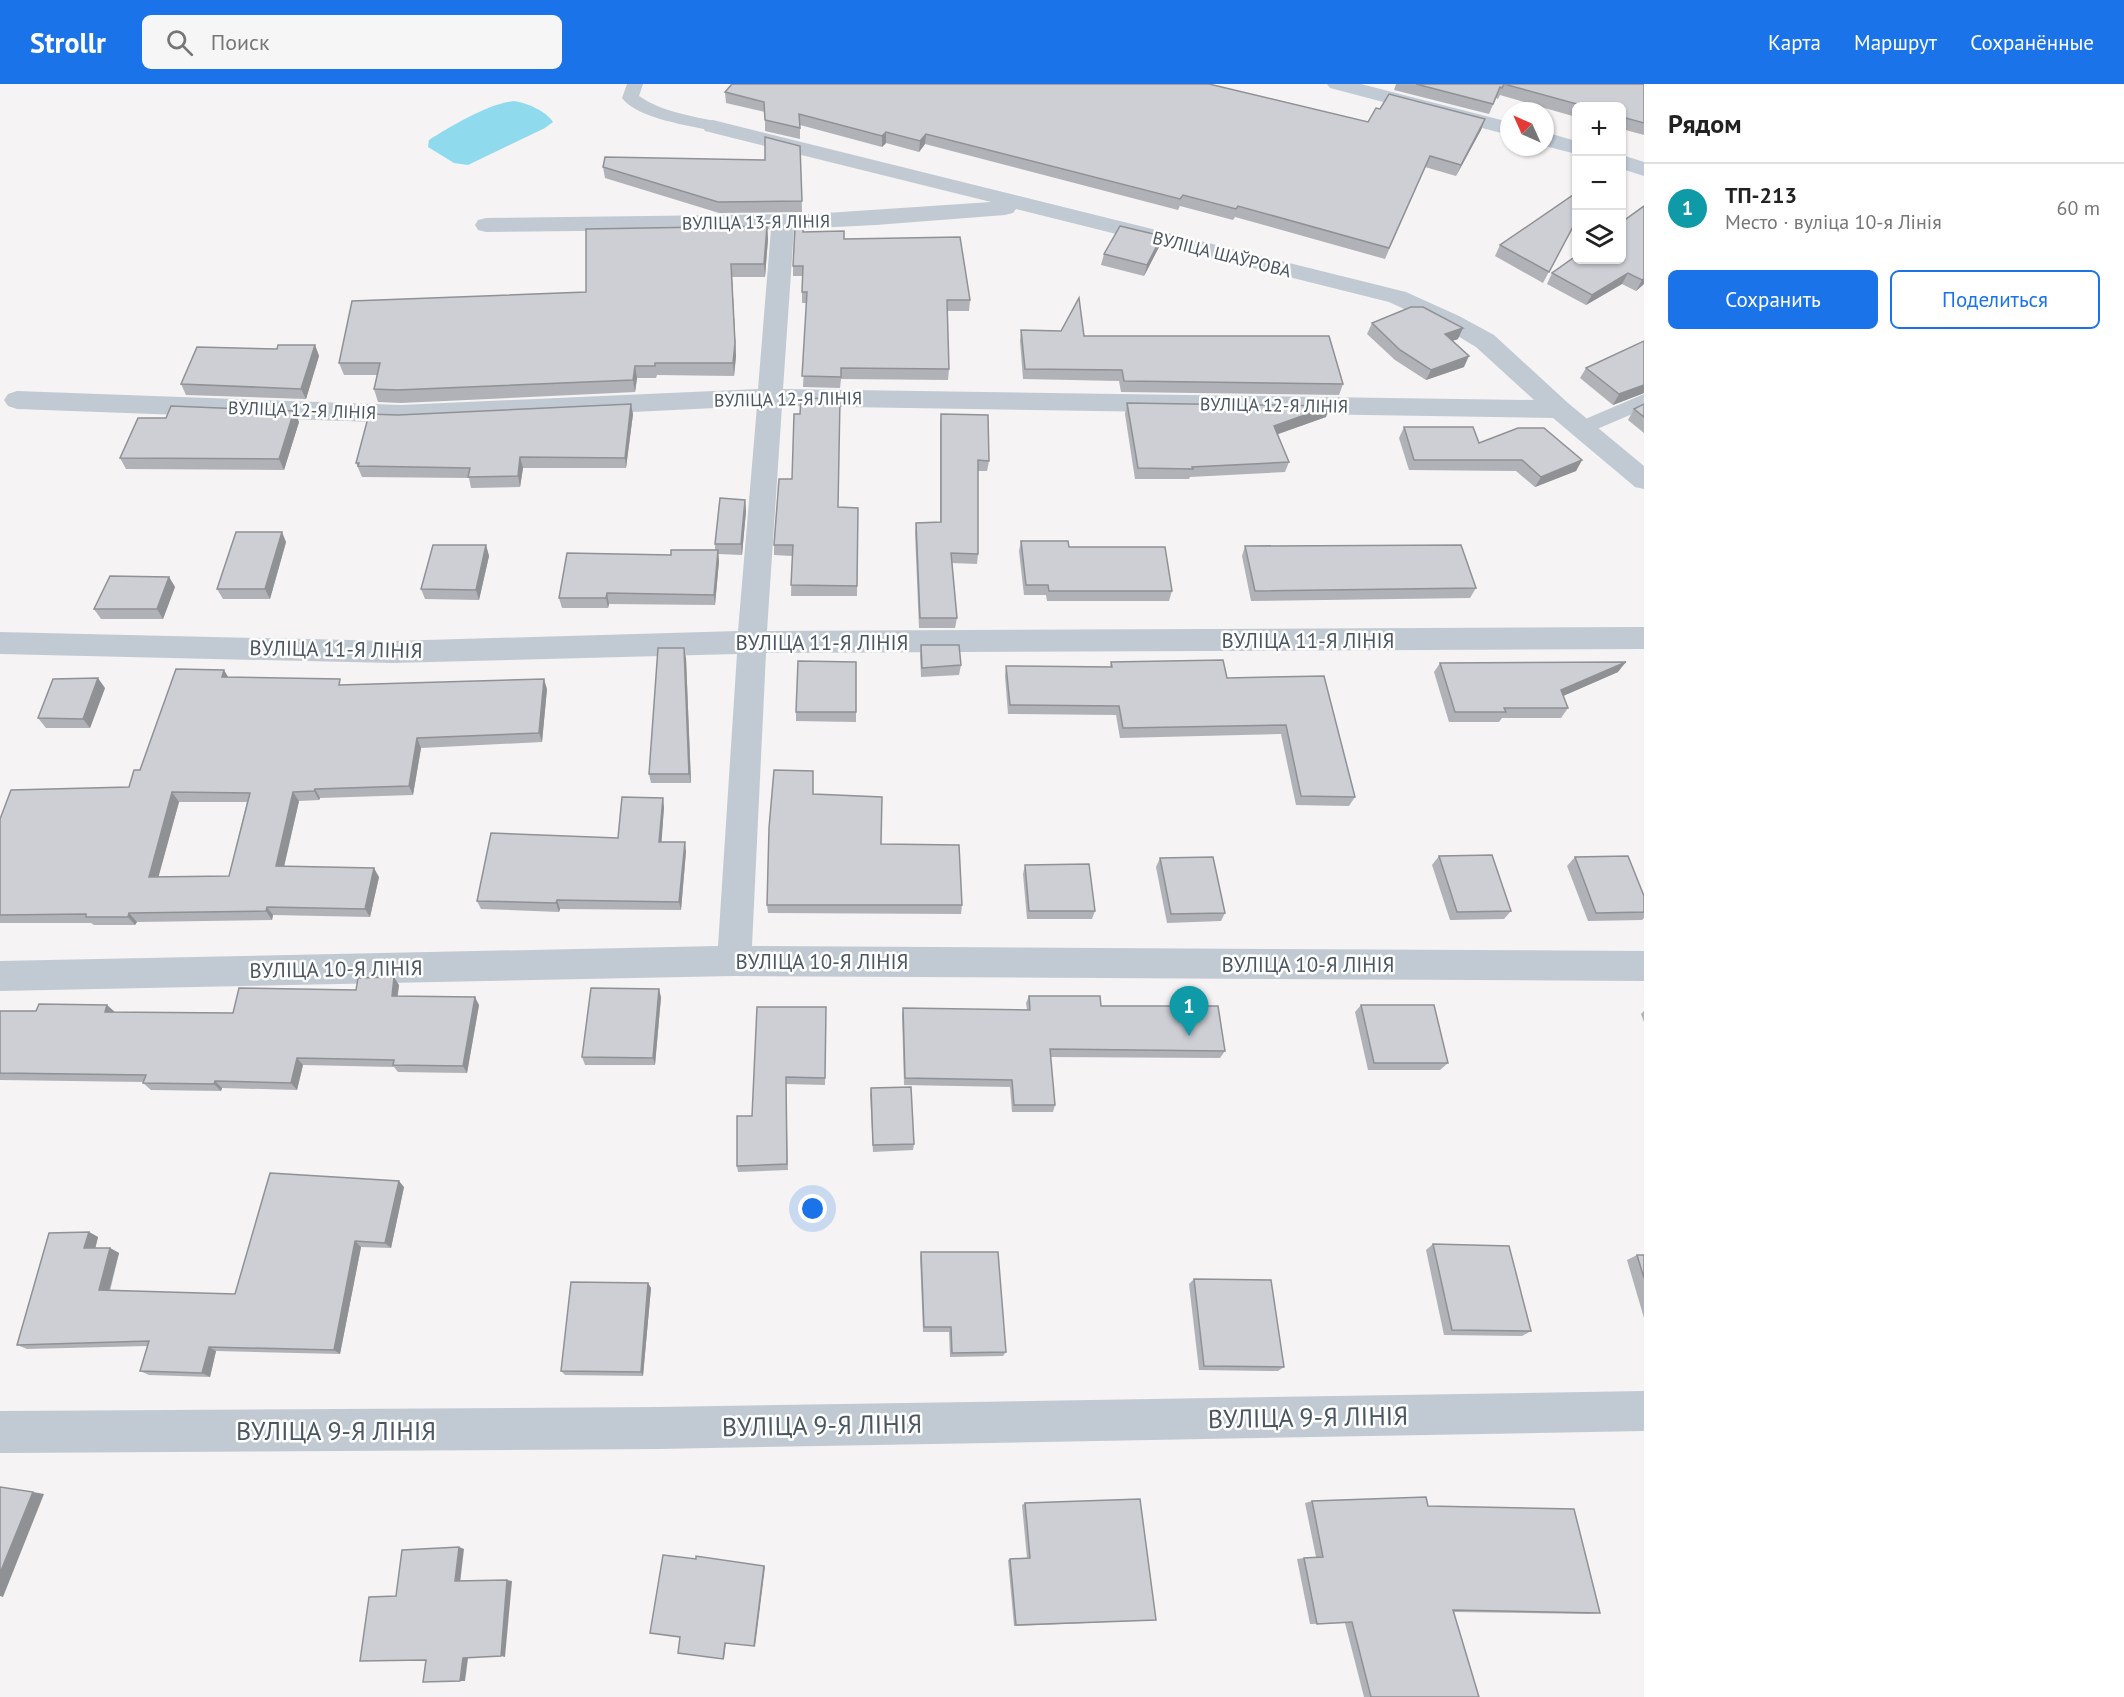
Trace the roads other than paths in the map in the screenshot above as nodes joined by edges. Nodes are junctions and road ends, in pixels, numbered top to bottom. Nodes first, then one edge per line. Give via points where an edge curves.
1 (635, 84) edge
2 (1337, 84) edge
3 (713, 126) joint
4 (1500, 127) edge
5 (1554, 142) edge
6 (1572, 147) edge
7 (1626, 163) edge
8 (1644, 169) edge
9 (1025, 206) junction
10 (783, 222) junction
11 (486, 225) dead end
12 (771, 397) junction
13 (17, 400) dead end
14 (1644, 401) edge
15 (1559, 409) junction
16 (1582, 428) junction
17 (1644, 480) edge
18 (1644, 638) edge
19 (752, 642) junction
20 (0, 643) edge
21 (734, 961) junction
22 (1644, 966) edge
23 (0, 976) edge
24 (1644, 1411) edge
25 (0, 1432) edge

1 - 3 lane via 630,98 642,106
2 - 4 street
3 - 9 street, ВУЛІЦА ШАЎРОВА
5 - 6 street
7 - 8 street
9 - 10 street, ВУЛІЦА 13-Я ЛІНІЯ via 917,218
9 - 15 street, ВУЛІЦА ШАЎРОВА via 1396,297 1485,341
10 - 11 street, ВУЛІЦА 13-Я ЛІНІЯ
10 - 12 street
12 - 13 street, ВУЛІЦА 12-Я ЛІНІЯ via 401,414
12 - 15 street, ВУЛІЦА 12-Я ЛІНІЯ
12 - 19 street
14 - 16 lane
15 - 16 street, ВУЛІЦА ШАЎРОВА
16 - 17 street, ВУЛІЦА ШАЎРОВА
18 - 19 street, ВУЛІЦА 11-Я ЛІНІЯ
19 - 20 street, ВУЛІЦА 11-Я ЛІНІЯ via 392,652
19 - 21 street
21 - 22 street, ВУЛІЦА 10-Я ЛІНІЯ
21 - 23 street, ВУЛІЦА 10-Я ЛІНІЯ
24 - 25 street, ВУЛІЦА 9-Я ЛІНІЯ via 681,1428

